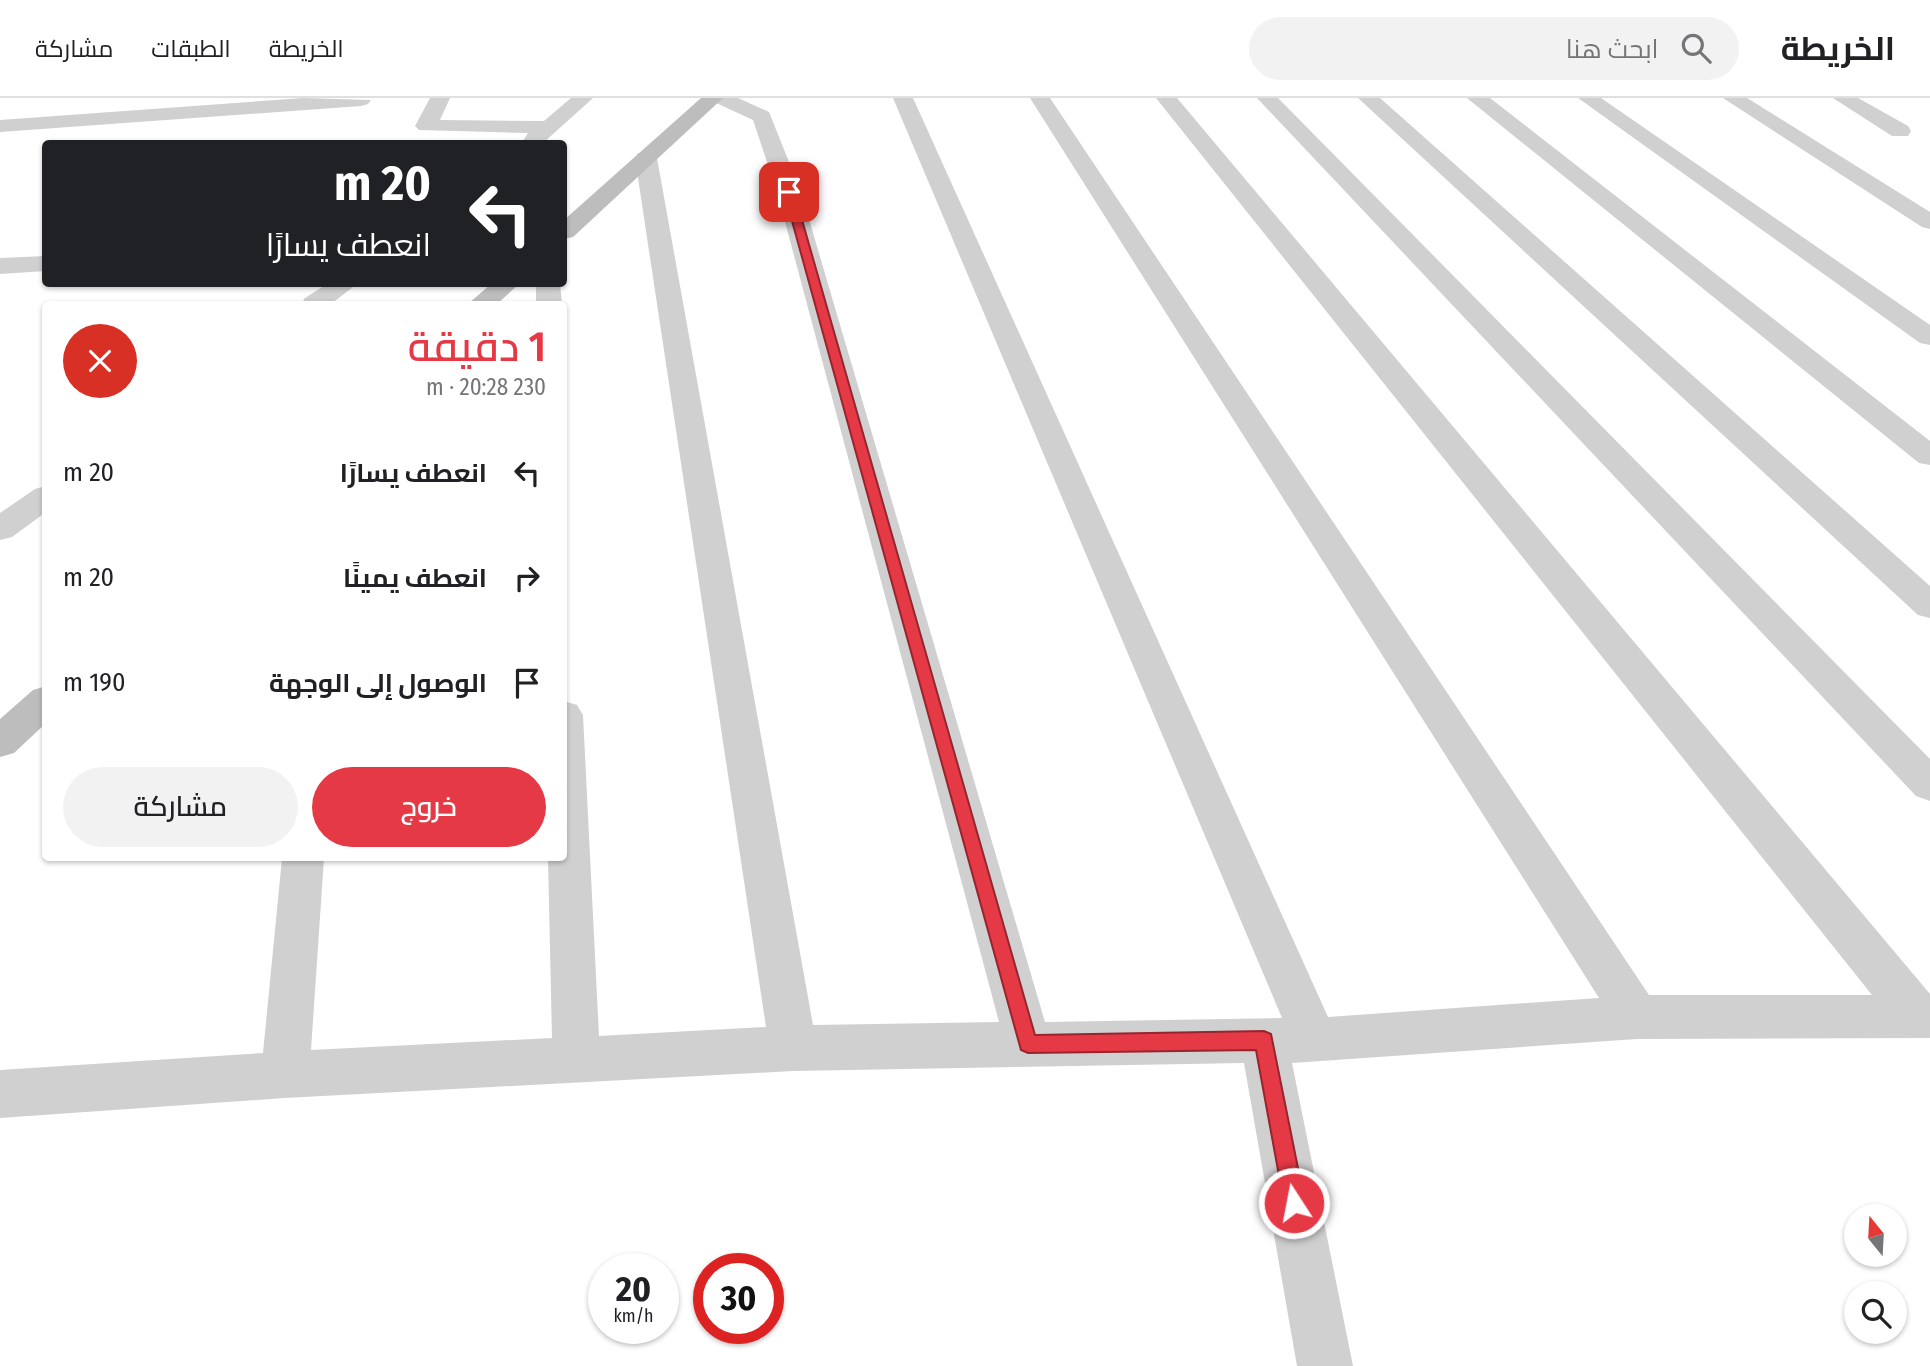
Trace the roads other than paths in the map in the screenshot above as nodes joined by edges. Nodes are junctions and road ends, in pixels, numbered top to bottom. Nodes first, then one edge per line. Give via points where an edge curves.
1 (440, 98) edge
2 (583, 98) edge
3 (713, 98) edge
4 (721, 98) edge
5 (903, 98) edge
6 (1040, 98) edge
7 (1166, 98) edge
8 (1267, 98) edge
9 (1368, 98) edge
10 (1478, 98) edge
11 (1588, 98) edge
12 (1733, 98) edge
13 (1843, 98) edge
14 (361, 100) dead end
15 (0, 127) edge
16 (550, 127) junction
17 (1900, 131) dead end
18 (534, 140) edge
19 (646, 158) junction
20 (1930, 222) edge
21 (567, 229) edge
22 (42, 263) edge
23 (0, 266) edge
24 (340, 287) edge
25 (502, 287) edge
26 (318, 301) edge
27 (485, 301) edge
28 (1930, 337) edge
29 (1930, 456) edge
30 (42, 499) edge
31 (0, 529) edge
32 (1930, 606) edge
33 (42, 704) edge
34 (0, 742) edge
35 (1930, 785) edge
36 (567, 801) edge
37 (303, 861) edge
38 (1924, 1016) edge
39 (1637, 1017) junction
40 (1315, 1040) junction
41 (1264, 1041) junction
42 (1028, 1044) junction
43 (793, 1048) junction
44 (576, 1058) junction
45 (285, 1075) junction
46 (0, 1094) edge
47 (1325, 1366) edge

1 - 16 street via 426,126
2 - 16 street
3 - 19 street
4 - 42 street via 762,116 789,192
5 - 40 street
6 - 39 street
7 - 38 street
8 - 35 street
9 - 32 street
10 - 29 street
11 - 28 street
12 - 20 street
13 - 17 street
14 - 15 street
16 - 18 street
19 - 21 street
19 - 43 street
22 - 23 street
24 - 26 street
25 - 27 street
30 - 31 street
33 - 34 street
36 - 44 street
37 - 45 street
38 - 39 street
39 - 40 street
40 - 41 street
41 - 42 street
41 - 47 street
42 - 43 street
43 - 44 street
44 - 45 street
45 - 46 street

